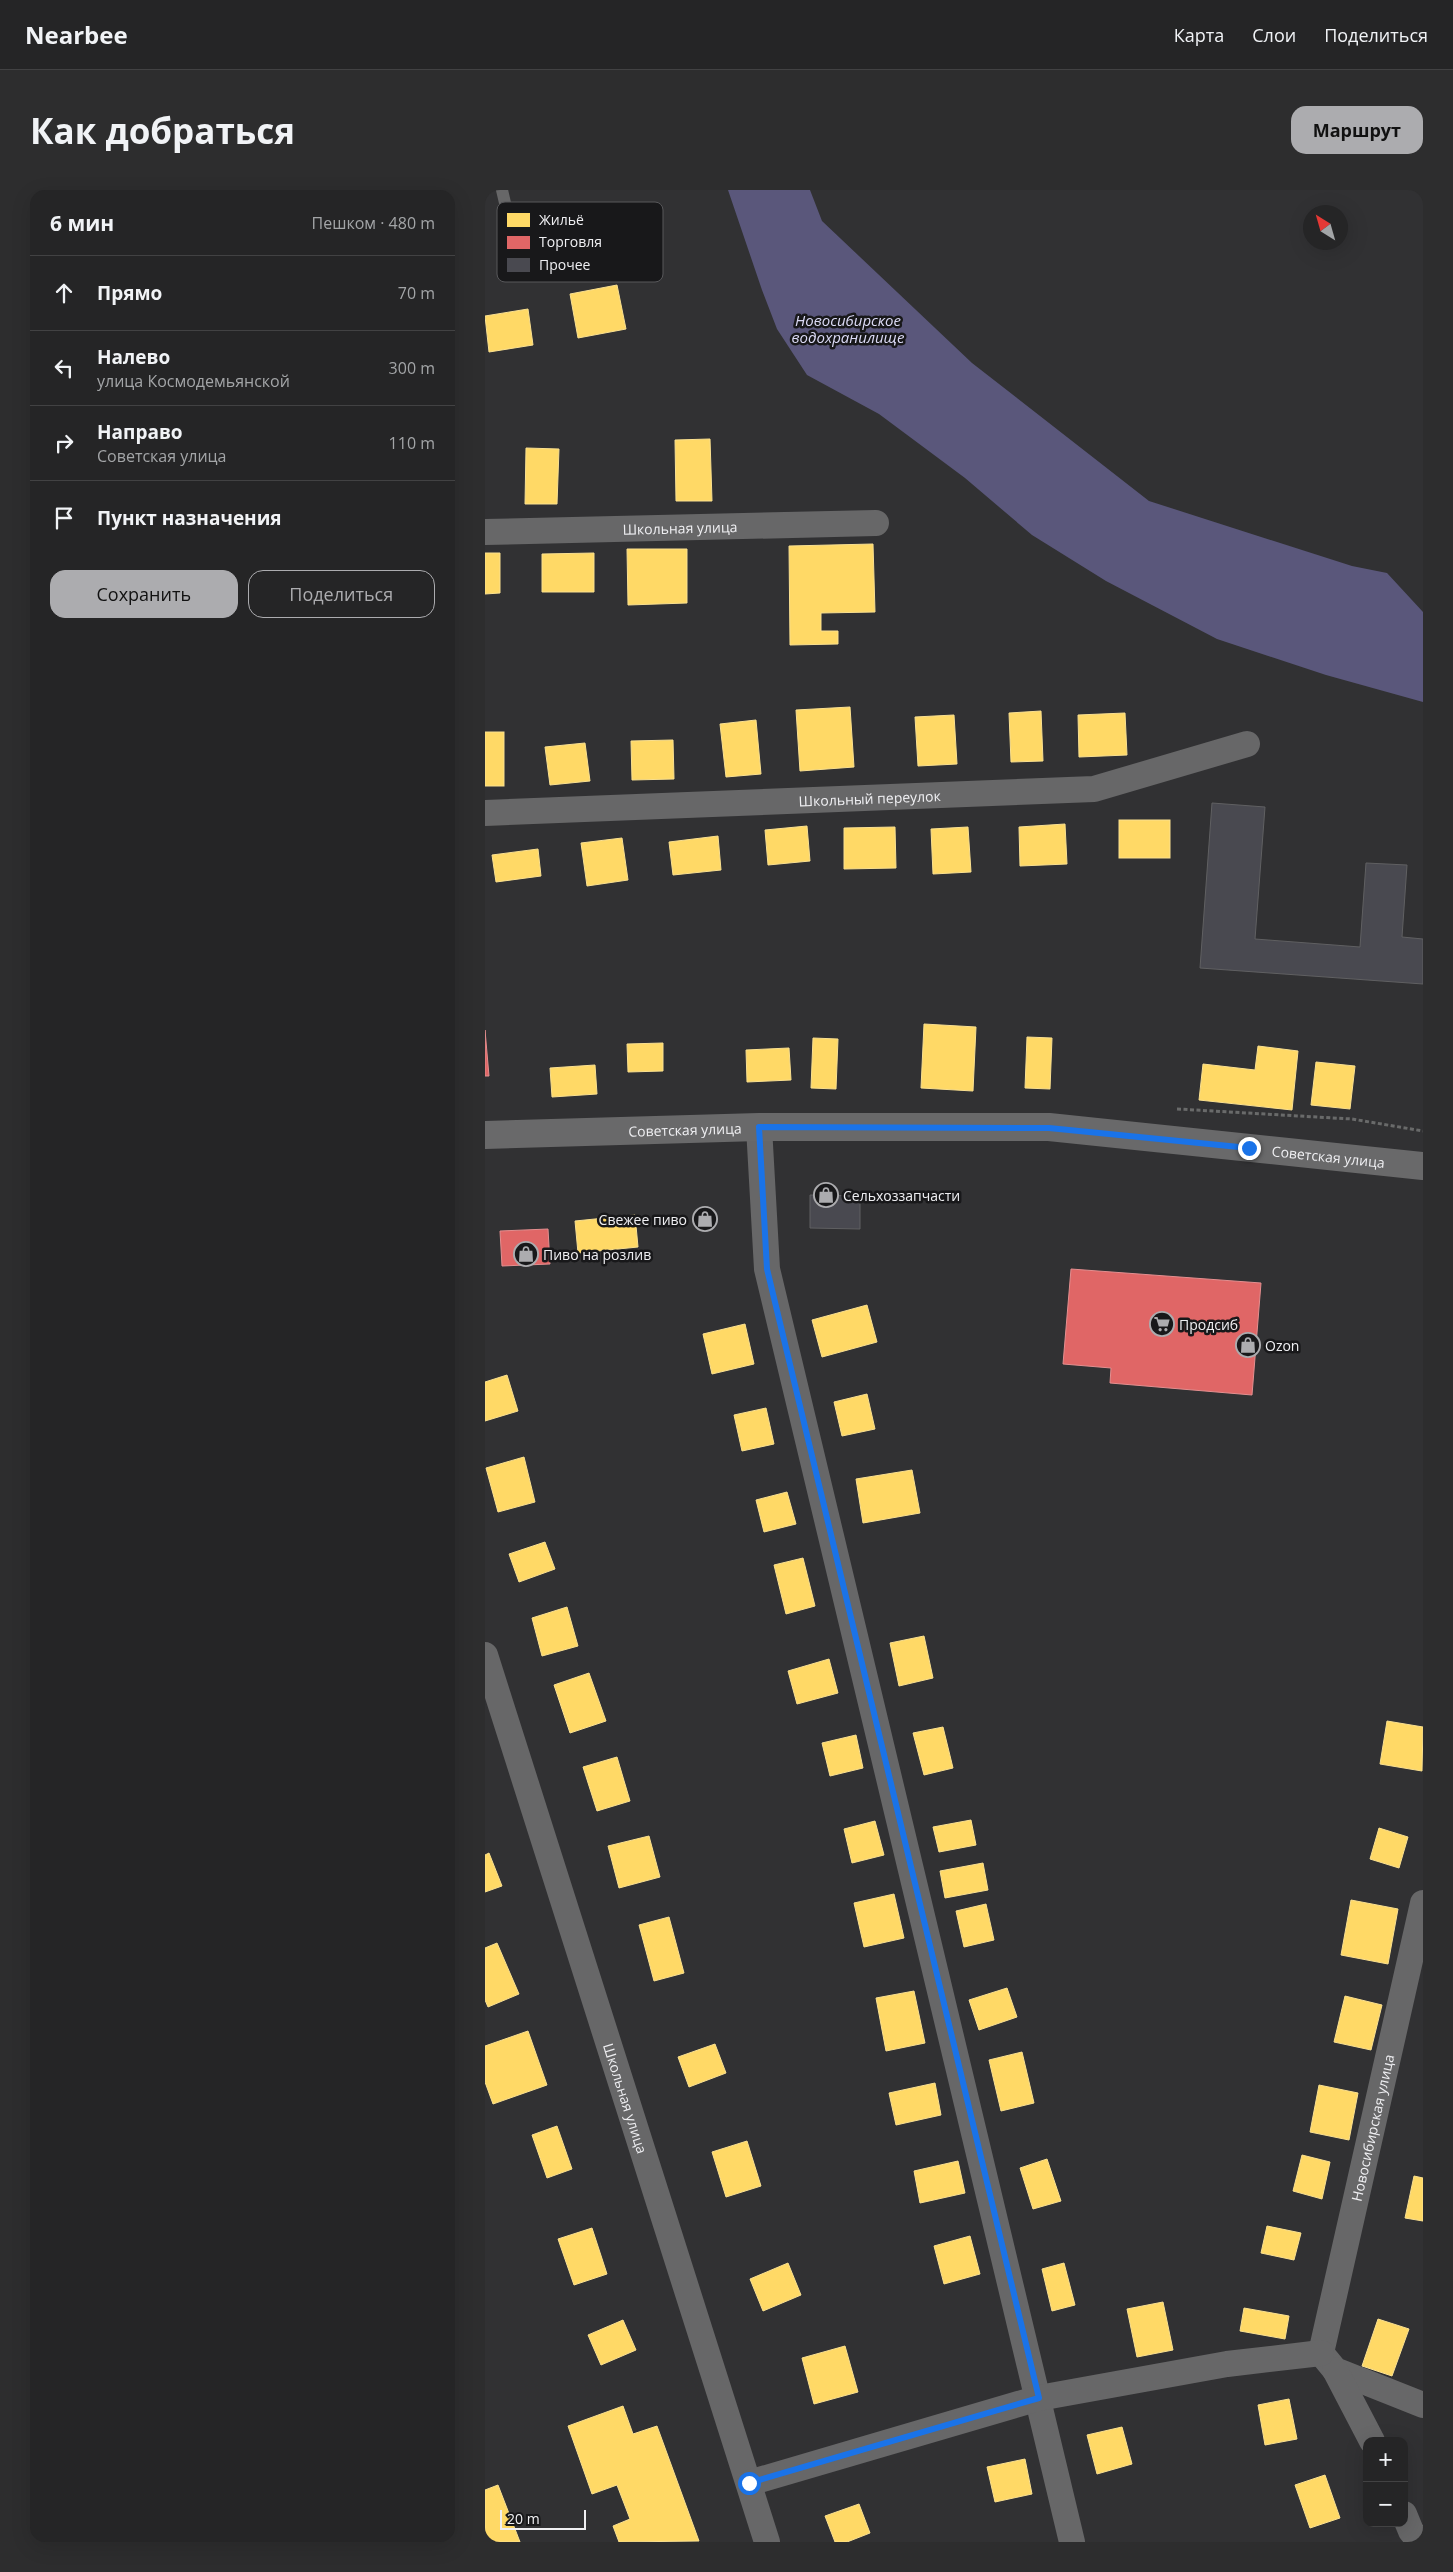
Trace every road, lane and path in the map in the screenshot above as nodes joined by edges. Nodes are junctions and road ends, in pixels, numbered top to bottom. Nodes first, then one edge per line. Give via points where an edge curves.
1 (876, 523) dead end
2 (485, 532) edge
3 (1247, 744) dead end
4 (485, 813) edge
5 (759, 1127) junction
6 (485, 1135) edge
7 (1423, 1166) edge
8 (485, 1655) edge
9 (1423, 1903) edge
10 (1328, 2362) junction
11 (1039, 2398) junction
12 (1423, 2405) edge
13 (1370, 2437) edge
14 (749, 2483) junction
15 (1408, 2523) edge
16 (767, 2542) edge
17 (1072, 2542) edge
18 (1420, 2542) edge

1 - 2 street, Школьная улица
3 - 4 street, Школьный переулок via 1094,790
5 - 6 main road, Советская улица
5 - 7 main road, Советская улица via 1049,1128
5 - 11 street via 767,1269
8 - 14 street, Школьная улица
9 - 10 street, Новосибирская улица
10 - 11 street via 1227,2364
10 - 12 street
10 - 13 street
11 - 14 street
11 - 17 street
14 - 16 street, Школьная улица
15 - 18 street

